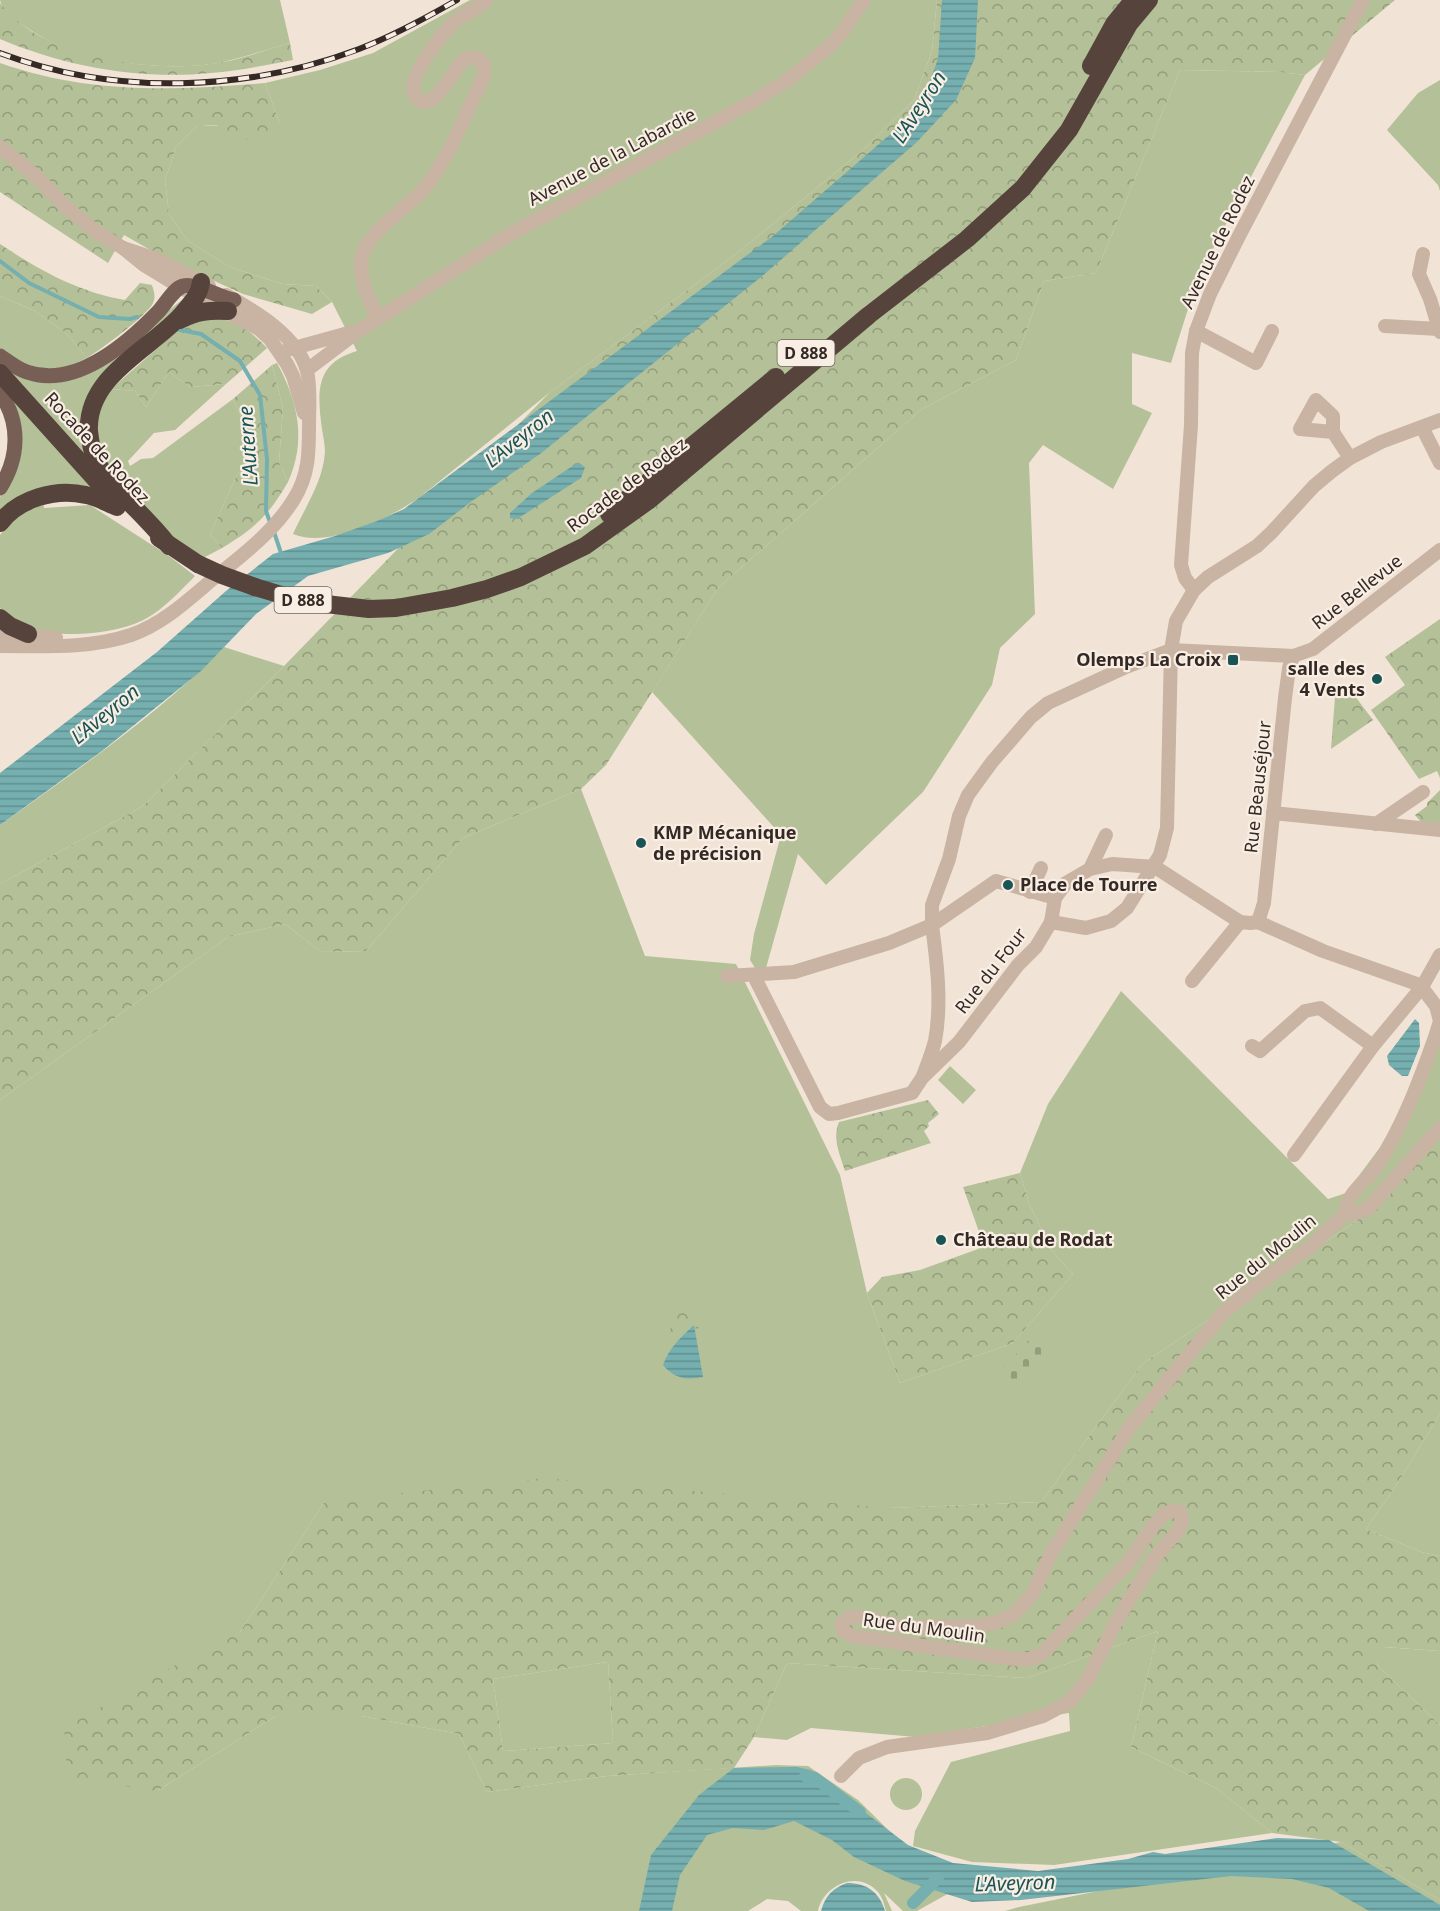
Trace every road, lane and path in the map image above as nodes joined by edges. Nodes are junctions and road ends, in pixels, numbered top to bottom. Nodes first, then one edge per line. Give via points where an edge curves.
1 (486, 0) edge
2 (864, 0) edge
3 (1133, 0) edge
4 (1149, 0) edge
5 (1363, 0) edge
6 (0, 147) edge
7 (123, 248) junction
8 (1423, 255) dead end
9 (180, 287) junction
10 (200, 289) junction
11 (231, 306) junction
12 (378, 318) junction
13 (174, 324) junction
14 (1385, 326) dead end
15 (360, 330) junction
16 (1196, 331) junction
17 (1272, 331) dead end
18 (1440, 331) edge
19 (295, 348) junction
20 (279, 351) junction
21 (0, 356) edge
22 (306, 367) junction
23 (0, 373) edge
24 (0, 393) edge
25 (1440, 420) edge
26 (1422, 427) junction
27 (309, 429) junction
28 (1333, 432) dead end
29 (1350, 458) junction
30 (1440, 463) edge
31 (0, 488) edge
32 (122, 508) junction
33 (0, 523) edge
34 (169, 546) junction
35 (1440, 550) edge
36 (1194, 590) junction
37 (396, 604) junction
38 (0, 618) edge
39 (0, 632) edge
40 (28, 634) junction
41 (91, 643) junction
42 (0, 646) edge
43 (1171, 650) junction
44 (1293, 656) junction
45 (1423, 792) dead end
46 (1273, 813) junction
47 (1376, 824) junction
48 (1440, 830) edge
49 (1106, 835) dead end
50 (1155, 867) junction
51 (1041, 868) dead end
52 (1090, 870) junction
53 (1030, 892) junction
54 (1055, 898) junction
55 (1051, 922) junction
56 (1240, 922) junction
57 (1258, 922) junction
58 (933, 925) junction
59 (1440, 955) edge
60 (728, 976) dead end
61 (754, 976) junction
62 (1192, 981) dead end
63 (1422, 987) junction
64 (1252, 1046) dead end
65 (1373, 1047) junction
66 (922, 1078) junction
67 (1440, 1128) edge
68 (1294, 1155) dead end
69 (1347, 1212) junction
70 (841, 1776) dead end

1 - 12 street via 449,27 415,78 414,95 430,101 462,62 472,57 484,64 484,77 434,176 363,251 362,279
2 - 12 street, Avenue de la Labardie via 831,45 788,80 530,222
3 - 37 highway, Rocade de Rodez / D 888 via 1114,24 1059,123 1016,178 941,246 616,509 563,545 513,569
4 - 37 highway, Rocade de Rodez / D 888 via 1129,24 1069,130 1023,188 648,501 585,546 521,577 453,598
5 - 16 street, Avenue de Rodez via 1239,236
6 - 7 street via 95,231
7 - 9 street
7 - 10 street via 156,259
8 - 18 street via 1419,274
9 - 10 main road
9 - 21 main road via 142,327 103,358 66,375 39,375
10 - 11 main road via 223,298
10 - 13 highway
11 - 13 highway via 192,314
11 - 19 street via 272,323
11 - 20 street
12 - 15 street, Avenue de la Labardie
13 - 34 highway via 106,382 94,399 89,426 95,459
14 - 18 street
15 - 19 street, Avenue de la Labardie
15 - 22 street, Avenue de la Labardie
16 - 17 street via 1256,363
16 - 36 street, Avenue de Rodez via 1181,565
19 - 20 street, Avenue de la Labardie
19 - 22 street
20 - 22 street
20 - 27 street via 293,376
22 - 27 street
23 - 32 highway, Rocade de Rodez / D 888
24 - 31 main road via 12,416 15,437 13,461
25 - 26 street
26 - 29 street
26 - 30 street
27 - 41 street via 309,456 303,482 293,501 255,544 161,620 133,634
28 - 29 street
29 - 36 street via 1314,486 1257,546
32 - 33 highway via 69,492 24,503
32 - 34 highway, Rocade de Rodez / D 888
34 - 37 highway, Rocade de Rodez / D 888, bridge via 222,575 285,596 369,609
35 - 44 street, Rue Bellevue via 1313,649
36 - 43 street via 1176,621
38 - 40 highway
39 - 40 street
40 - 41 street
41 - 42 street
43 - 44 street
43 - 50 street via 1167,828
43 - 58 street via 1048,703 992,762 968,795 959,816 932,905
44 - 46 street, Rue Beauséjour
45 - 47 street
46 - 47 street
46 - 57 street, Rue Beauséjour via 1264,903
47 - 48 street
49 - 52 street
50 - 52 street via 1112,864
50 - 55 street via 1127,908 1111,921 1086,928
50 - 56 street
51 - 53 street
52 - 54 street via 1066,883
53 - 54 street
53 - 58 street via 996,881
54 - 55 street
55 - 66 street, Rue du Four via 959,1042
56 - 57 street
56 - 62 street
57 - 63 street via 1323,951
58 - 61 street via 818,966
58 - 66 street via 938,1008 935,1041
59 - 63 street
60 - 61 street
61 - 66 street, Rue du Four via 820,1107 829,1114 912,1093
63 - 65 street
63 - 69 street via 1436,1006 1440,1021 1435,1037 1396,1135 1375,1169 1350,1197
64 - 65 street via 1260,1051 1305,1011 1320,1008
65 - 68 street
67 - 69 street via 1368,1209
69 - 70 street, Rue du Moulin via 1311,1246 1224,1312 1129,1428 1052,1552 1032,1595 1014,1614 978,1626 903,1627 862,1617 849,1617 842,1623 843,1631 852,1636 1030,1659 1042,1653 1127,1564 1164,1514 1180,1512 1178,1531 1156,1556 1116,1622 1088,1679 1069,1702 1043,1716 987,1733 887,1747 859,1758

